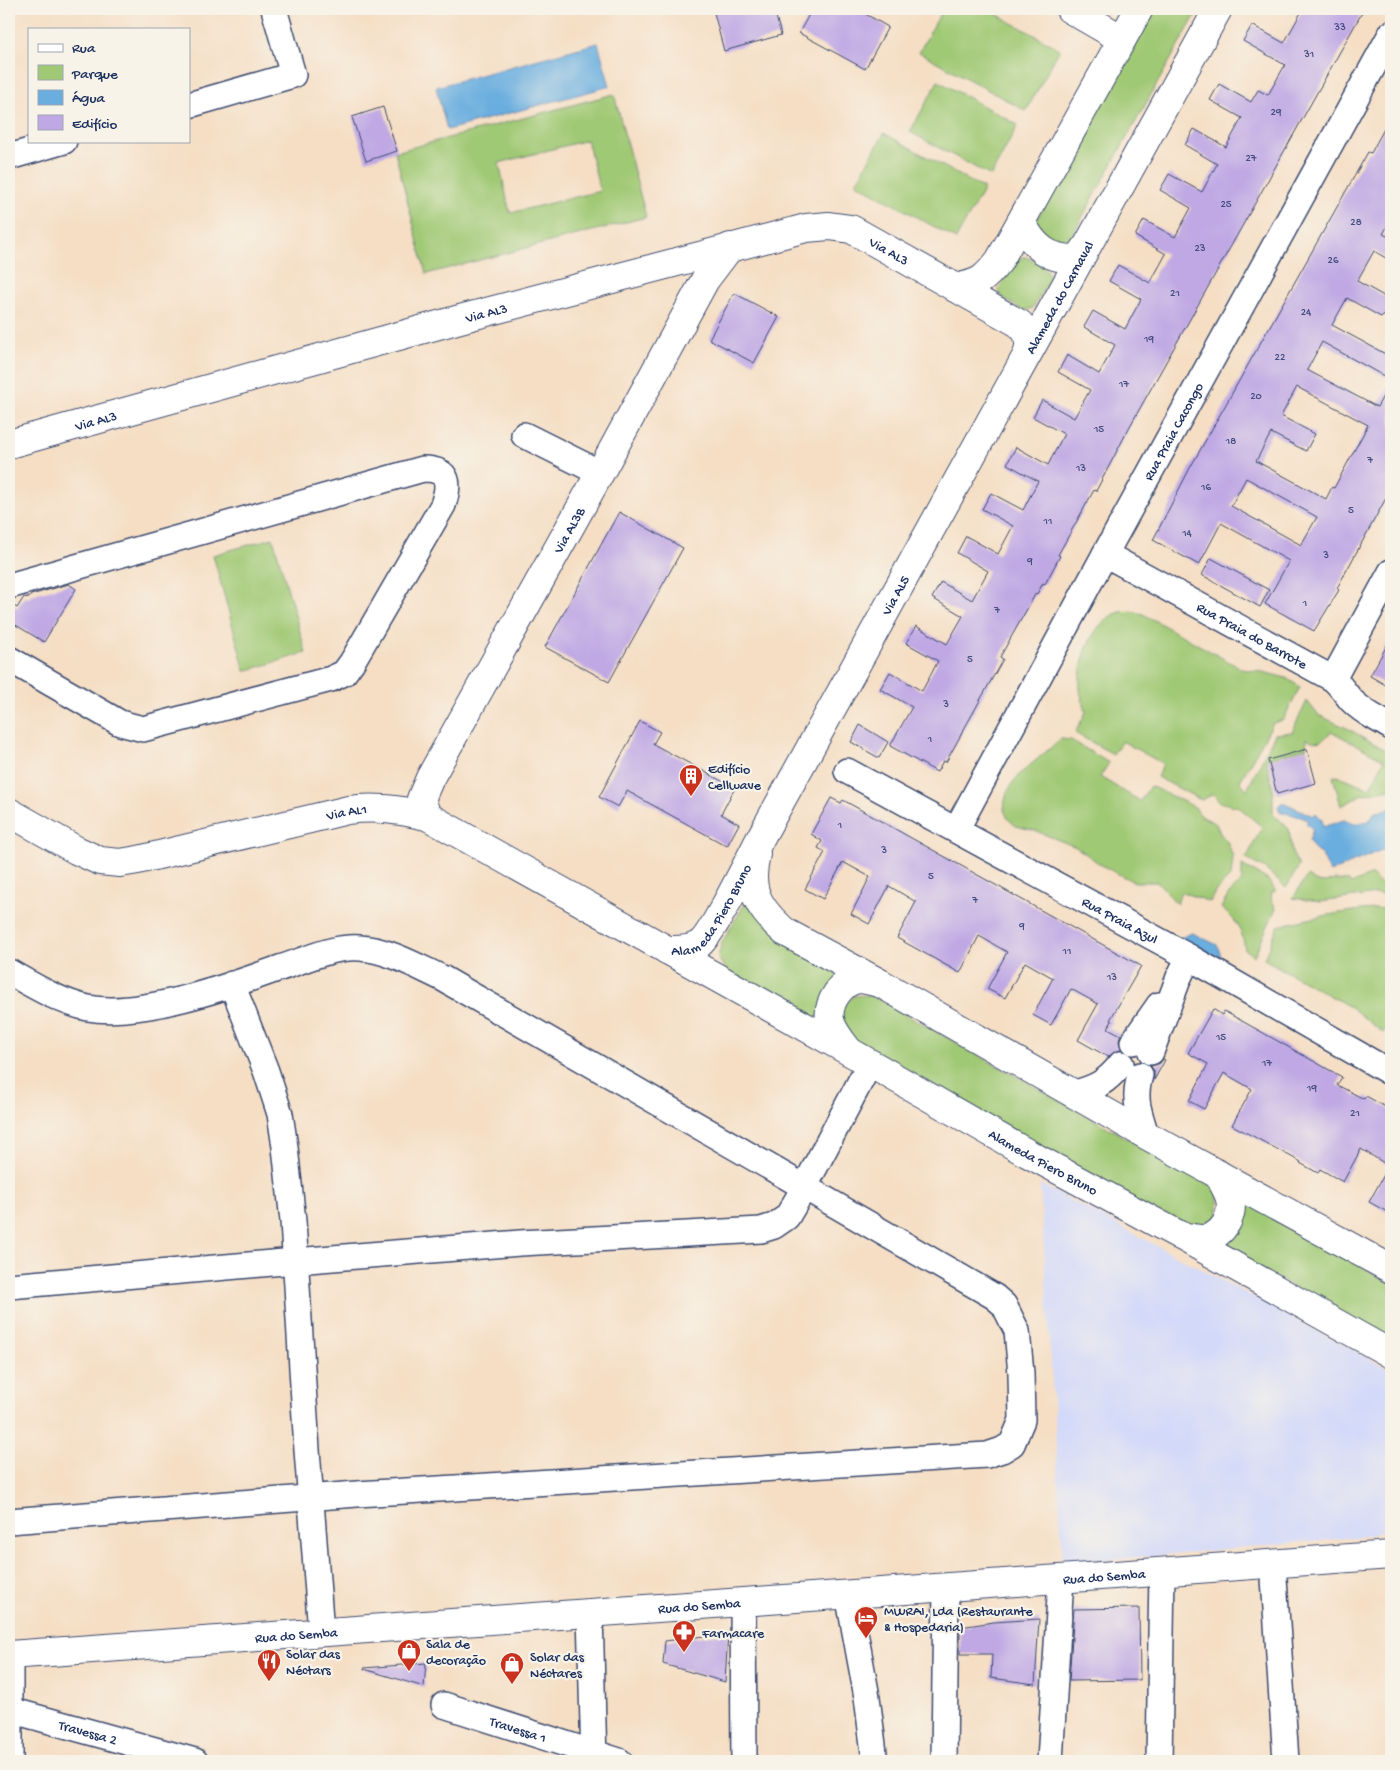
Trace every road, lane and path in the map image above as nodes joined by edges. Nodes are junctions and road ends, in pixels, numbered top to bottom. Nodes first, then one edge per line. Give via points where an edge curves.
1 (274, 9) edge
2 (1070, 9) edge
3 (1139, 9) edge
4 (1218, 9) edge
5 (1391, 34) edge
6 (1122, 39) junction
7 (190, 105) edge
8 (61, 142) edge
9 (9, 157) edge
10 (1021, 222) junction
11 (730, 247) junction
12 (1085, 249) junction
13 (956, 288) junction
14 (1028, 352) junction
15 (524, 435) dead end
16 (9, 444) edge
17 (600, 473) junction
18 (1105, 554) junction
19 (1391, 572) edge
20 (9, 586) edge
21 (9, 659) edge
22 (1333, 679) junction
23 (1391, 726) edge
24 (847, 771) dead end
25 (9, 812) edge
26 (427, 816) junction
27 (956, 830) junction
28 (761, 837) junction
29 (668, 950) junction
30 (1184, 967) junction
31 (9, 972) edge
32 (880, 983) junction
33 (232, 984) junction
34 (1142, 1047) dead end
35 (861, 1058) junction
36 (1391, 1073) edge
37 (1072, 1094) junction
38 (1146, 1135) junction
39 (1218, 1174) junction
40 (804, 1188) junction
41 (1181, 1236) junction
42 (296, 1261) junction
43 (1391, 1269) edge
44 (9, 1286) edge
45 (1391, 1354) edge
46 (311, 1498) junction
47 (9, 1521) edge
48 (1391, 1555) edge
49 (1273, 1563) junction
50 (1162, 1571) junction
51 (1061, 1579) junction
52 (946, 1587) junction
53 (848, 1594) junction
54 (743, 1602) junction
55 (590, 1613) junction
56 (321, 1632) junction
57 (9, 1655) edge
58 (444, 1705) dead end
59 (10, 1710) edge
60 (594, 1757) edge
61 (10, 1761) edge
62 (196, 1761) edge
63 (619, 1761) edge
64 (744, 1761) edge
65 (876, 1761) edge
66 (944, 1761) edge
67 (1050, 1761) edge
68 (1159, 1761) edge
69 (1286, 1761) edge

1 - 7 street via 293,75
2 - 6 street
3 - 6 street
4 - 12 street, Alameda do Carnaval
5 - 18 street, Rua Praia Cacongo
6 - 10 street
8 - 9 street
10 - 12 street via 1029,238 1043,250 1062,259 1078,258
10 - 13 street via 986,278
11 - 13 street, Via AL3 via 806,228 829,226 850,229
11 - 16 street, Via AL3
11 - 17 street, Via AL3B via 705,280
12 - 14 street, Alameda do Carnaval
13 - 14 street, Alameda do Carnaval via 1020,324 1030,343
14 - 28 street, Via AL5
15 - 17 street
17 - 26 street, Via AL3B via 430,778 421,799
18 - 22 street, Rua Praia do Barrote
18 - 27 street, Rua Praia Cacongo
19 - 22 street
20 - 21 street via 424,469 434,469 447,480 448,490 443,505 352,662 344,673 331,679 143,729 120,724
22 - 23 street, Rua Praia do Barrote via 1361,709
24 - 27 street, Rua Praia Azul
25 - 26 street, Via AL1 via 100,861 120,862 362,808 395,809
26 - 29 street, Via AL1
27 - 30 street, Rua Praia Azul
28 - 29 street, Alameda Piero Bruno via 704,941 686,949
28 - 32 street, Alameda Piero Bruno via 752,870 755,897 774,922 785,932
29 - 35 street, Alameda Piero Bruno
30 - 34 street
30 - 36 street, Rua Praia Azul
31 - 33 street via 43,991 88,1008 135,1008
32 - 35 street via 860,979 844,985 833,999 830,1020 838,1037
32 - 37 street, Alameda Piero Bruno
33 - 40 street via 343,949 372,949 399,958 442,978
33 - 42 street via 280,1114
35 - 40 street
35 - 41 street, Alameda Piero Bruno
37 - 38 street, Alameda Piero Bruno
37 - 38 street via 1091,1089 1131,1070
38 - 39 street, Alameda Piero Bruno
39 - 41 street via 1230,1198 1231,1210 1223,1229 1202,1240
39 - 43 street, Alameda Piero Bruno
40 - 42 street via 787,1217 761,1230 520,1243
40 - 46 street via 1004,1305 1017,1331 1021,1373 1022,1420 1012,1444 987,1455
41 - 45 street, Alameda Piero Bruno
42 - 44 street
42 - 46 street
46 - 47 street
46 - 56 street
48 - 49 street, Rua do Semba
49 - 50 street, Rua do Semba
49 - 69 street
50 - 51 street, Rua do Semba
50 - 68 street
51 - 52 street, Rua do Semba
51 - 67 street
52 - 53 street, Rua do Semba
52 - 66 street
53 - 54 street, Rua do Semba
53 - 65 street
54 - 55 street, Rua do Semba
54 - 64 street
55 - 56 street, Rua do Semba
55 - 60 street
56 - 57 street, Rua do Semba
57 - 59 street
58 - 60 street, Travessa 1
59 - 61 street
59 - 62 street, Travessa 2
60 - 63 street, Travessa 1

